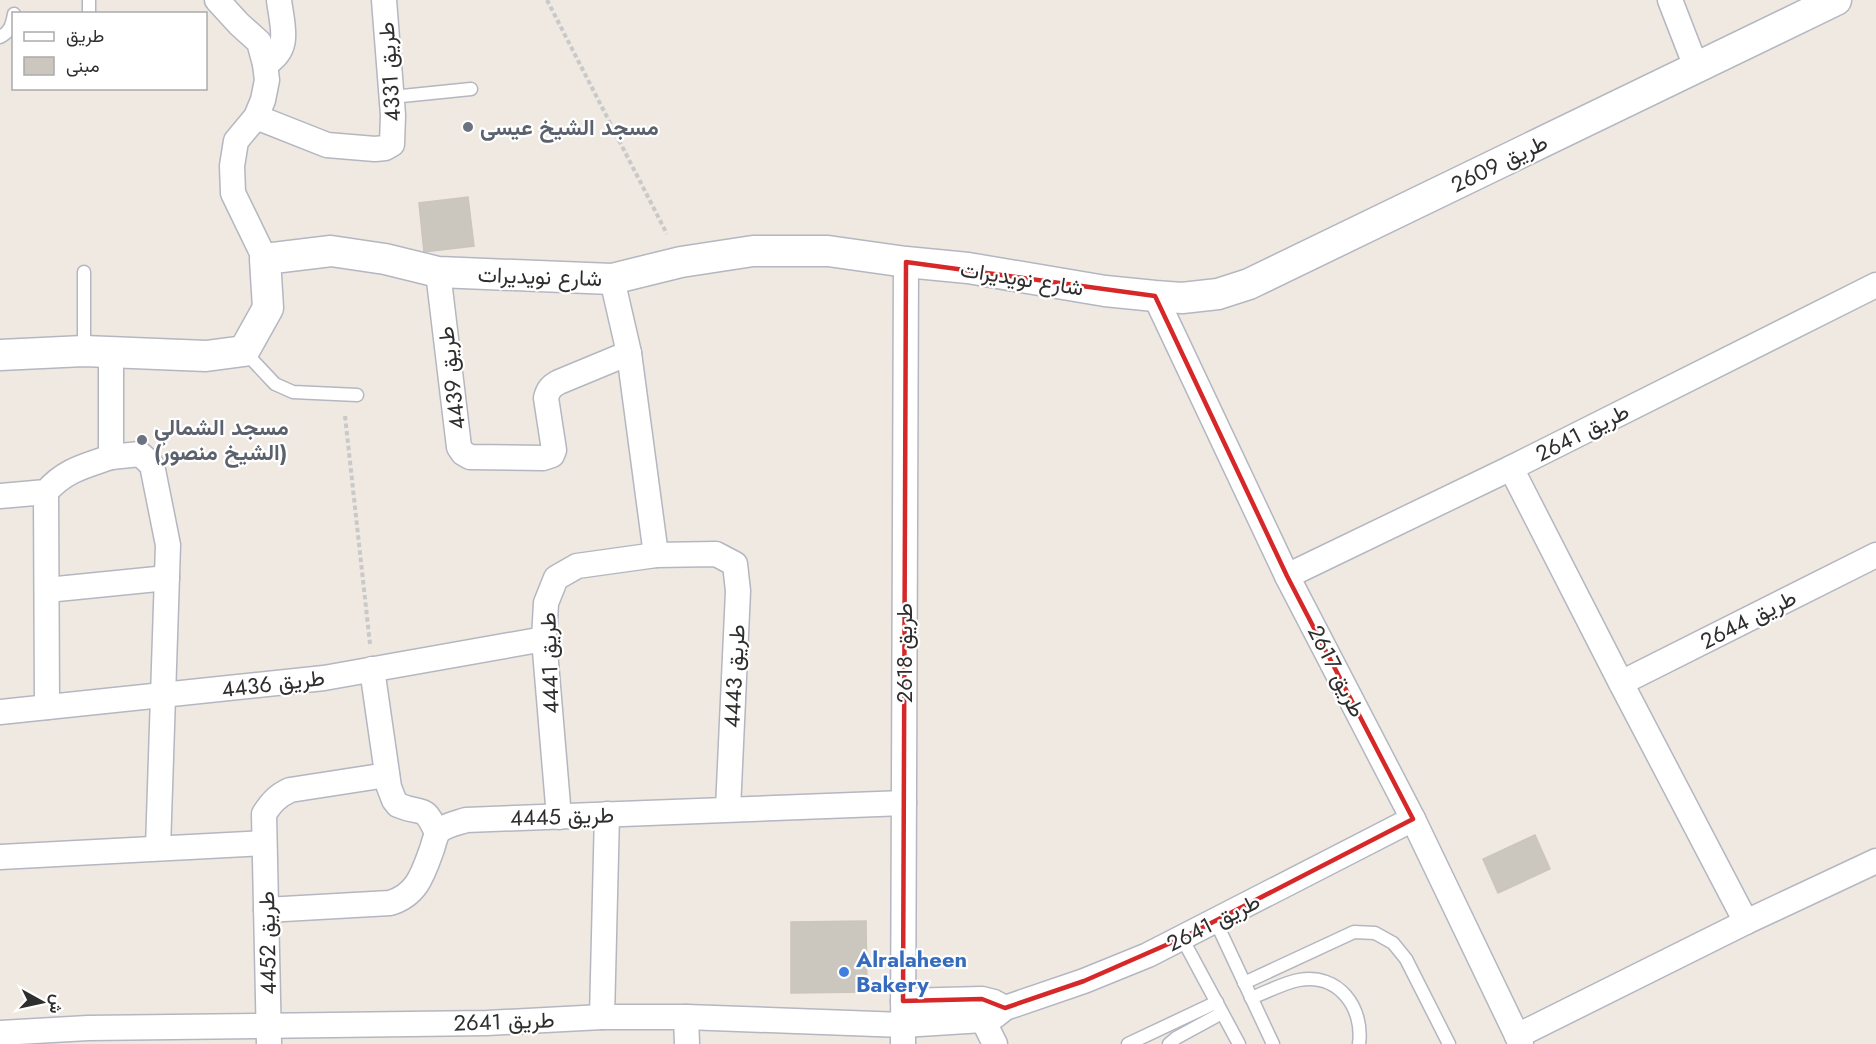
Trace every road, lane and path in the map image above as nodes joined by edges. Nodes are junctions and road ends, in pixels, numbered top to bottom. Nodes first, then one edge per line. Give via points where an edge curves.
1 (217, 0) edge
2 (279, 0) edge
3 (384, 0) edge
4 (547, 0) edge
5 (1670, 0) edge
6 (1836, 0) edge
7 (12, 26) edge
8 (0, 37) edge
9 (1696, 67) junction
10 (266, 72) junction
11 (471, 89) dead end
12 (392, 97) junction
13 (256, 117) junction
14 (265, 259) junction
15 (681, 262) junction
16 (906, 262) junction
17 (84, 272) dead end
18 (438, 272) junction
19 (612, 279) junction
20 (1876, 285) edge
21 (1155, 296) junction
22 (244, 351) junction
23 (98, 352) junction
24 (629, 353) junction
25 (0, 355) edge
26 (342, 394) junction
27 (357, 395) dead end
28 (111, 457) junction
29 (1511, 468) junction
30 (46, 492) junction
31 (0, 496) edge
32 (716, 554) joint
33 (656, 555) junction
34 (1876, 555) edge
35 (1287, 576) junction
36 (167, 578) junction
37 (47, 590) junction
38 (544, 639) junction
39 (372, 669) junction
40 (1621, 683) junction
41 (163, 696) junction
42 (47, 707) junction
43 (0, 712) edge
44 (387, 775) junction
45 (904, 803) junction
46 (729, 809) junction
47 (607, 814) junction
48 (559, 817) junction
49 (1413, 819) junction
50 (437, 833) junction
51 (264, 843) junction
52 (158, 848) junction
53 (0, 857) edge
54 (1876, 861) edge
55 (266, 910) junction
56 (1215, 920) junction
57 (1746, 922) junction
58 (1182, 938) junction
59 (1244, 983) junction
60 (1251, 998) junction
61 (1220, 1007) junction
62 (1005, 1008) junction
63 (602, 1017) junction
64 (686, 1017) junction
65 (983, 1020) junction
66 (903, 1023) edge
67 (0, 1034) edge
68 (487, 1034) edge
69 (269, 1035) edge
70 (88, 1036) edge
71 (1519, 1040) edge
72 (687, 1044) edge
73 (995, 1044) edge
74 (1128, 1044) edge
75 (1169, 1044) edge
76 (1239, 1044) edge
77 (1272, 1044) edge
78 (1359, 1044) edge
79 (1449, 1044) edge

1 - 10 street via 259,42
2 - 10 street via 284,42
3 - 12 street, طريق 4331
4 - 15 path
5 - 9 street
6 - 9 street, طريق 2609
7 - 8 lane
9 - 21 street, طريق 2609 via 1249,284 1218,294
10 - 13 street via 263,100
11 - 12 lane
12 - 13 street, طريق 4331 via 392,144 385,148 327,146
13 - 14 street via 236,141 233,193
14 - 18 street, شارع نويديرات via 331,251
14 - 22 street via 268,308
15 - 16 street, شارع نويديرات via 753,251 828,251
15 - 19 street, شارع نويديرات
16 - 21 street, شارع نويديرات
16 - 45 street, طريق 2618
17 - 23 lane
18 - 19 street, شارع نويديرات
18 - 24 street, طريق 4439 via 459,447 470,457 552,455 548,391 559,382
19 - 24 street
20 - 29 street, طريق 2641
21 - 35 street, طريق 2617
22 - 23 street via 206,356
22 - 26 lane via 275,384 293,392
23 - 25 street
23 - 28 street
24 - 33 street
26 - 27 lane
26 - 39 path
28 - 30 street via 77,468 57,479
28 - 36 street via 140,454 152,465 168,545
29 - 35 street, طريق 2641
29 - 40 street
30 - 31 street
30 - 37 street
32 - 33 street, طريق 4441
32 - 46 street, طريق 4443 via 735,564 738,591
33 - 38 street, طريق 4441 via 577,566 556,578 546,603
34 - 40 street, طريق 2644
35 - 49 street, طريق 2617
36 - 37 street
36 - 41 street
37 - 42 street
38 - 39 street, طريق 4436
38 - 48 street, طريق 4441
39 - 41 street, طريق 4436
39 - 44 street
40 - 57 street
41 - 42 street, طريق 4436
41 - 52 street
42 - 43 street, طريق 4436
44 - 50 street via 394,800 429,815
44 - 51 street, طريق 4452 via 290,790 279,796 264,814
45 - 46 street, طريق 4445
45 - 66 street, طريق 2618
46 - 47 street, طريق 4445
47 - 48 street, طريق 4445
47 - 63 street
48 - 50 street, طريق 4445 via 466,820
49 - 56 street, طريق 2641
49 - 71 street, طريق 2617
50 - 55 street via 416,887 400,900
51 - 52 street
51 - 55 street, طريق 4452
52 - 53 street
54 - 57 street
55 - 69 street, طريق 4452
56 - 58 street, طريق 2641
56 - 59 lane
57 - 71 street
58 - 61 lane
58 - 62 street, طريق 2641 via 1083,981
59 - 60 lane
59 - 79 lane via 1354,932 1375,933 1393,942 1406,959
60 - 77 lane
60 - 78 lane via 1300,980 1326,982 1355,1007
61 - 74 lane
61 - 75 lane
61 - 76 lane
62 - 65 street, طريق 2641
62 - 66 street, طريق 2641 via 982,999
63 - 64 street, طريق 2641
63 - 68 street, طريق 2641
64 - 66 street, طريق 2641
64 - 72 street
65 - 66 street, طريق 2641
65 - 73 street
67 - 70 street, طريق 2641
68 - 69 street, طريق 2641
69 - 70 street, طريق 2641

